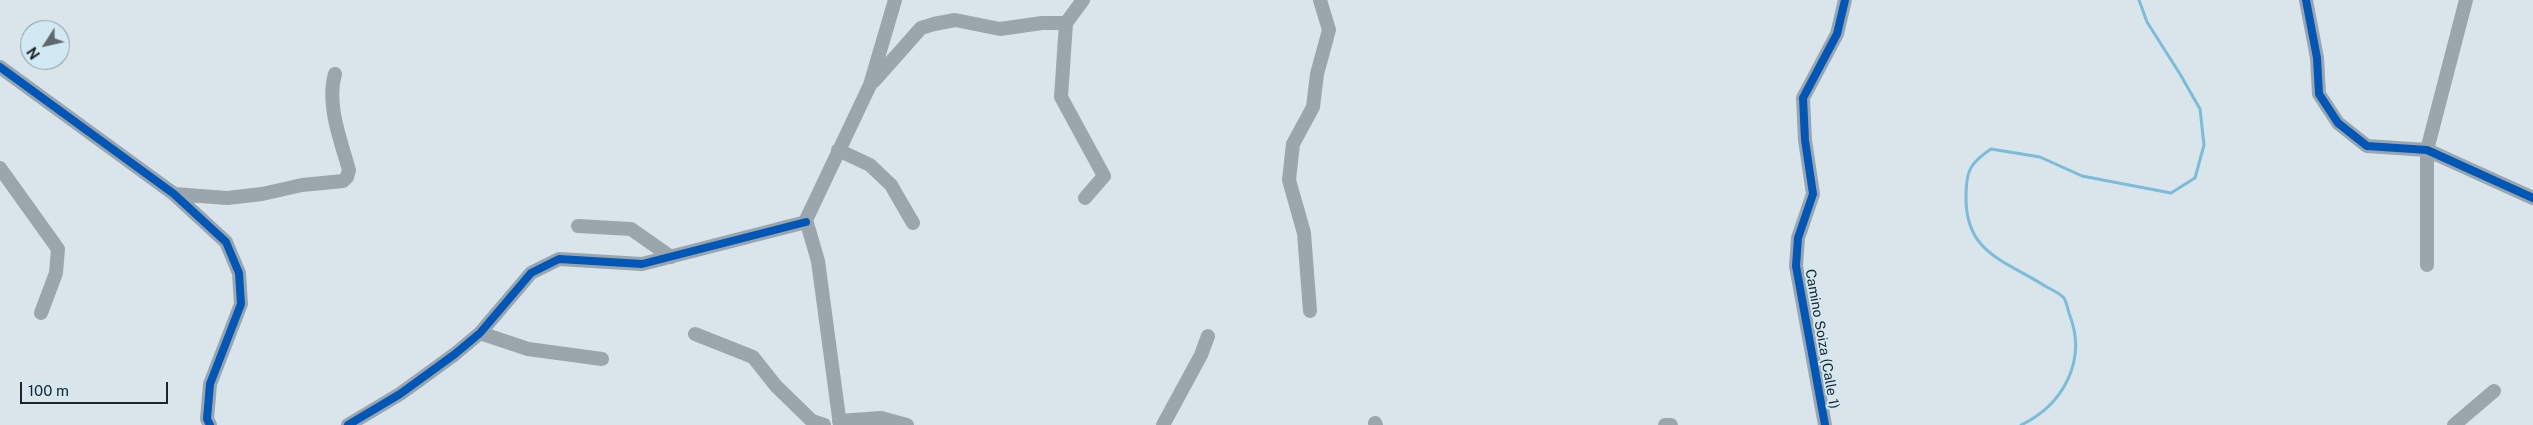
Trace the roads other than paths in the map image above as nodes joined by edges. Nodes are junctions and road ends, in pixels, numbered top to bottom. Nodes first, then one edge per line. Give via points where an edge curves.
1 (895, 0) edge
2 (1083, 0) edge
3 (1320, 0) edge
4 (1845, 0) edge
5 (2306, 0) edge
6 (2466, 0) edge
7 (1066, 23) junction
8 (0, 67) edge
9 (335, 74) dead end
10 (870, 85) junction
11 (838, 150) junction
12 (2427, 150) junction
13 (0, 168) edge
14 (174, 194) junction
15 (1085, 198) dead end
16 (2533, 198) edge
17 (806, 222) junction
18 (913, 223) dead end
19 (578, 226) dead end
20 (671, 257) junction
21 (2427, 265) dead end
22 (1310, 310) dead end
23 (41, 313) dead end
24 (480, 332) junction
25 (695, 334) dead end
26 (1208, 336) dead end
27 (602, 360) dead end
28 (2494, 391) dead end
29 (206, 423) edge
30 (839, 423) edge
31 (348, 425) edge
32 (824, 425) edge
33 (907, 425) edge
34 (1163, 425) edge
35 (1665, 425) edge
36 (1672, 425) edge
37 (1826, 425) edge
38 (2454, 425) edge

1 - 10 street
2 - 7 street
3 - 22 street via 1329,30 1317,74 1313,106 1293,144 1289,180 1304,233
4 - 37 street, Camino Soiza (Calle 1) via 1837,34 1803,98 1813,194 1798,238 1796,266
5 - 12 street via 2320,94 2338,122 2367,146
6 - 12 street
7 - 10 street via 1000,29 955,20 922,28
7 - 15 street via 1061,98 1104,176
8 - 14 street
9 - 14 street via 331,88 333,103 349,170 343,181 227,198
10 - 11 street
11 - 17 street
11 - 18 street via 870,165 884,178
12 - 16 street
12 - 21 street
13 - 23 street via 58,249 56,273
14 - 29 street via 226,242 240,273 241,304 210,384
17 - 20 street
17 - 30 street via 818,261
19 - 20 street via 631,229
20 - 24 street via 642,264 559,258 531,273
24 - 27 street via 528,349
24 - 31 street via 400,394
25 - 32 street via 753,357 776,386 812,421
26 - 34 street
28 - 38 street
30 - 33 street via 881,418
35 - 36 street

